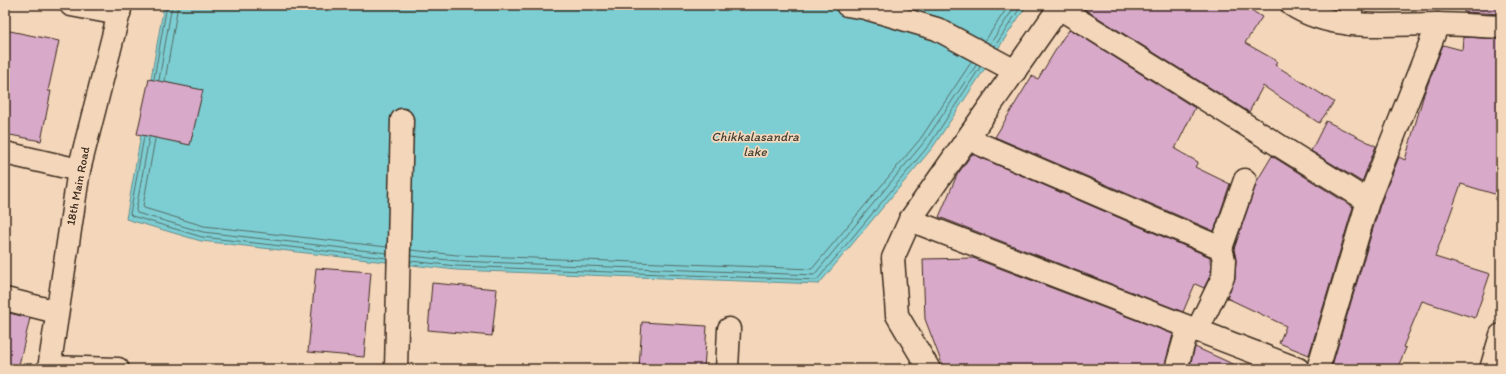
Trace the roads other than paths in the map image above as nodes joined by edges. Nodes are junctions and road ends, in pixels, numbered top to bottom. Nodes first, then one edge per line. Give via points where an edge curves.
1 (71, 5) edge
2 (847, 5) edge
3 (1292, 5) edge
4 (1060, 6) edge
5 (120, 9) edge
6 (1350, 15) edge
7 (1438, 24) junction
8 (1501, 27) edge
9 (1015, 71) junction
10 (402, 120) dead end
11 (968, 139) junction
12 (5, 153) edge
13 (79, 170) junction
14 (1245, 180) dead end
15 (1368, 201) junction
16 (910, 220) junction
17 (1221, 248) junction
18 (5, 299) edge
19 (57, 312) junction
20 (729, 329) dead end
21 (1192, 329) junction
22 (1501, 335) edge
23 (49, 368) edge
24 (118, 369) edge
25 (396, 369) edge
26 (727, 369) edge
27 (929, 369) edge
28 (1176, 369) edge
29 (1298, 369) edge
30 (1318, 369) edge
31 (1491, 369) edge

1 - 5 street
2 - 9 street via 937,29
3 - 6 street via 1303,12
4 - 9 street
4 - 15 street
5 - 13 street, 18th Main Road
6 - 7 street
7 - 8 street
7 - 15 street
9 - 11 street
10 - 25 street
11 - 16 street
11 - 17 street
12 - 13 street
13 - 19 street, 18th Main Road
14 - 17 street
15 - 30 street
16 - 21 street
16 - 27 street via 893,258 897,315
17 - 21 street via 1224,260 1223,277
18 - 19 street
19 - 23 street, 18th Main Road
20 - 26 street
21 - 28 street
21 - 29 street
22 - 31 street
23 - 24 street

